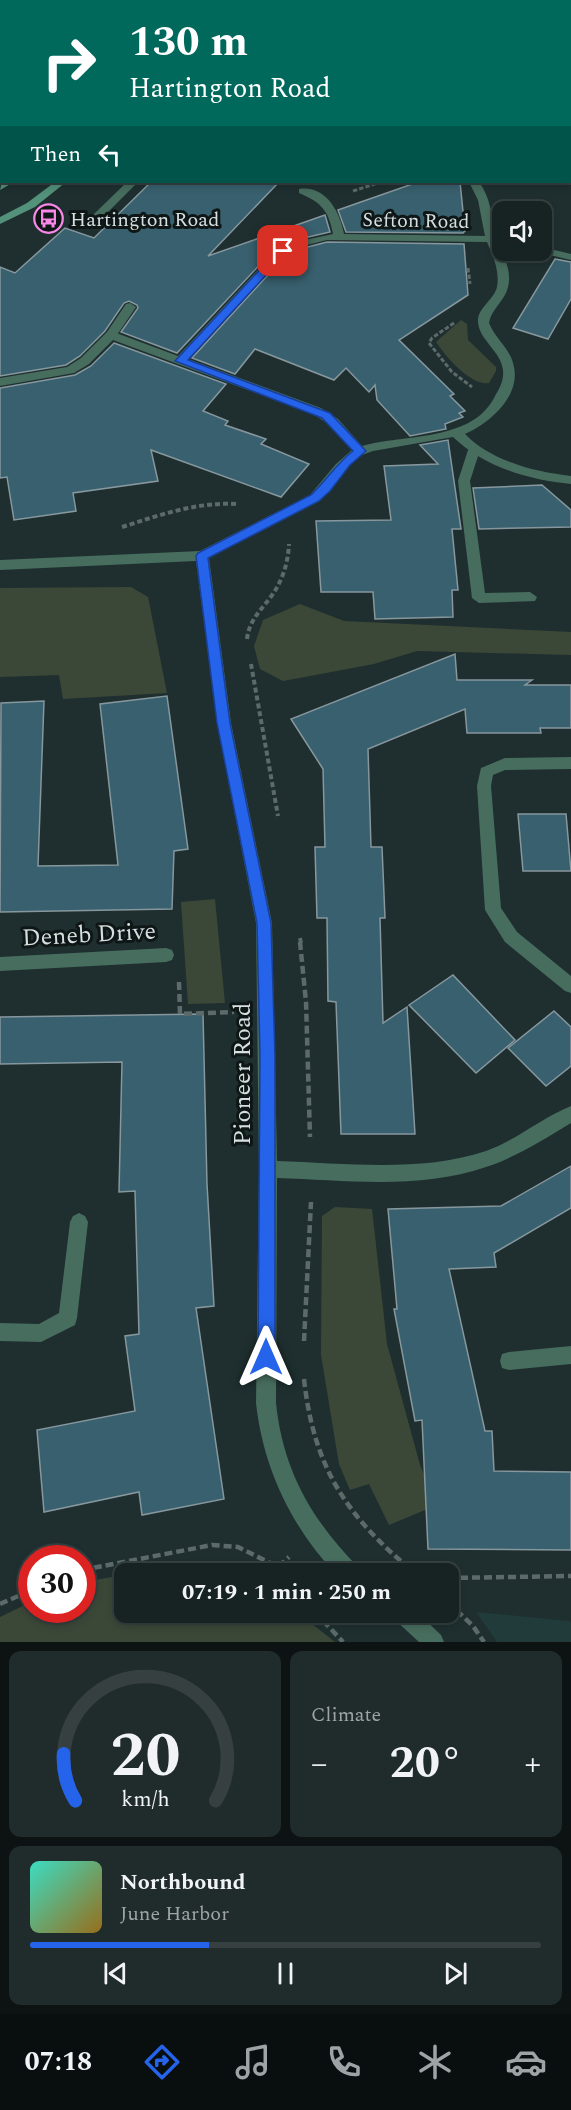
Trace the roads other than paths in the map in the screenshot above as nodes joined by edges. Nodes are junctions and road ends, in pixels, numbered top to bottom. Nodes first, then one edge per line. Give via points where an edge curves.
1 (60, 183) edge
2 (132, 183) edge
3 (475, 183) edge
4 (303, 191) dead end
5 (97, 217) dead end
6 (0, 220) edge
7 (492, 227) edge
8 (339, 237) junction
9 (492, 244) edge
10 (552, 253) edge
11 (571, 257) edge
12 (501, 261) edge
13 (130, 307) dead end
14 (111, 335) junction
15 (180, 361) junction
16 (0, 382) edge
17 (457, 434) junction
18 (474, 450) junction
19 (360, 451) junction
20 (571, 480) edge
21 (202, 556) junction
22 (0, 565) edge
23 (530, 597) dead end
24 (571, 763) edge
25 (166, 955) road end
26 (0, 964) edge
27 (571, 986) edge
28 (571, 1114) edge
29 (268, 1169) junction
30 (80, 1222) dead end
31 (0, 1332) edge
32 (571, 1356) edge
33 (509, 1361) dead end
34 (341, 1563) edge
35 (413, 1623) edge
36 (434, 1642) edge

1 - 6 street
2 - 5 street
3 - 7 street
4 - 8 street, Sefton Road via 328,204
8 - 9 street, Sefton Road
8 - 15 street, Sefton Road via 311,240 283,251
10 - 11 street
12 - 17 street via 500,296 483,321 505,354 510,373 494,409 481,422
13 - 14 street
14 - 15 street
14 - 16 street via 70,370
15 - 19 street via 326,416
17 - 18 street
17 - 19 street
18 - 20 street via 547,477
18 - 23 street via 464,481 479,598
19 - 21 street via 315,498
21 - 22 street
21 - 29 street, Pioneer Road via 224,723 264,923
24 - 27 street via 498,766 486,772 484,786 493,910 511,937
25 - 26 street, Deneb Drive
28 - 29 street via 501,1153 448,1168
29 - 34 street, Pioneer Road via 266,1403 270,1433 287,1486
30 - 31 street via 68,1318 41,1333
32 - 33 street
35 - 36 street

